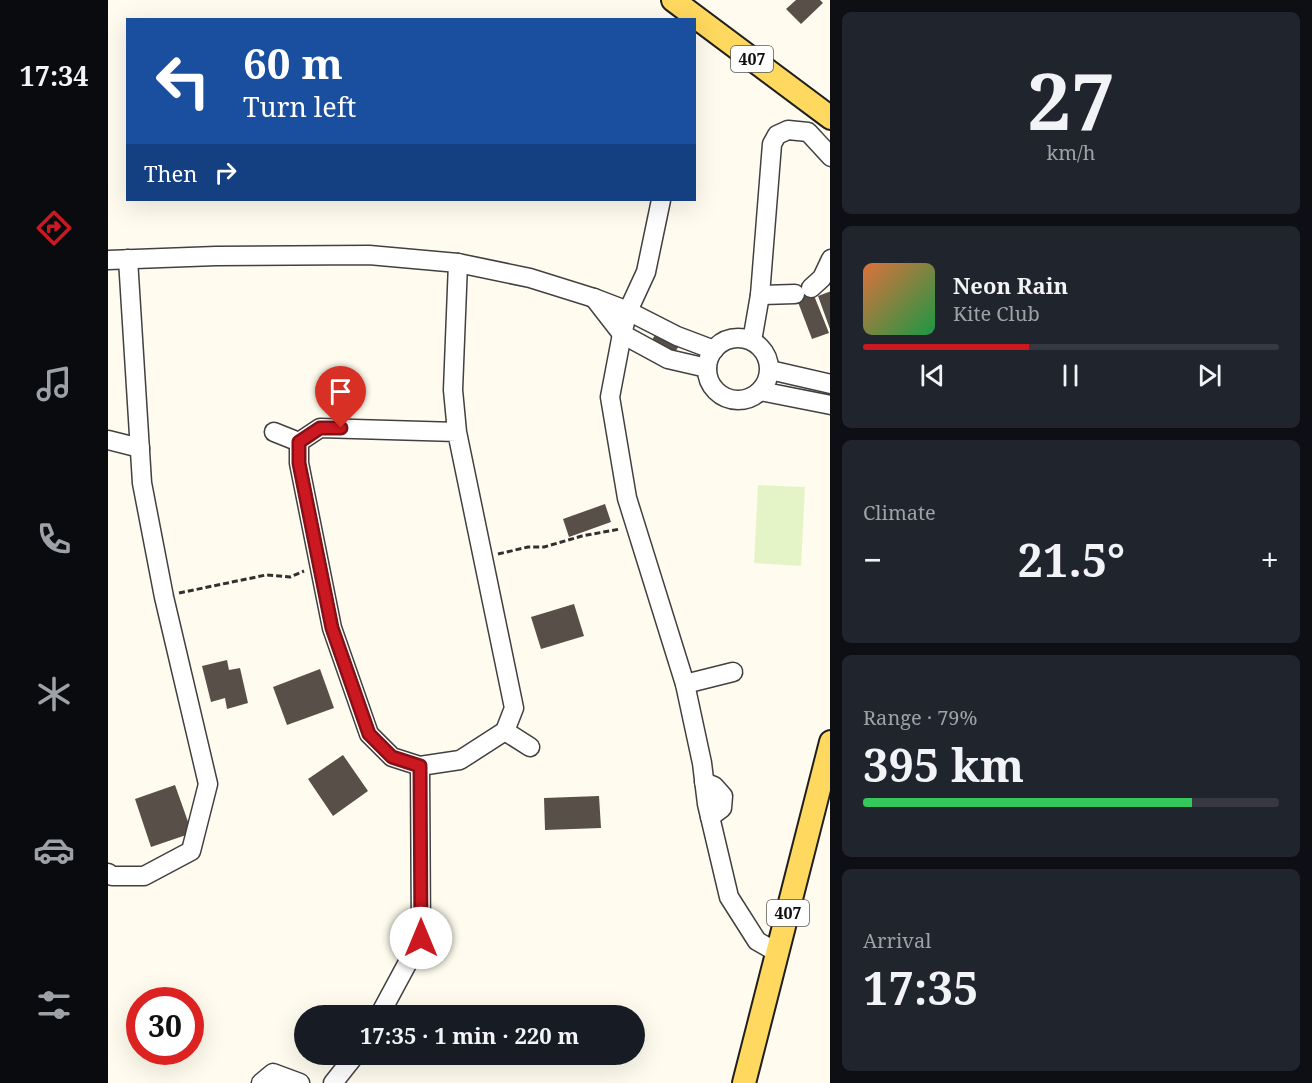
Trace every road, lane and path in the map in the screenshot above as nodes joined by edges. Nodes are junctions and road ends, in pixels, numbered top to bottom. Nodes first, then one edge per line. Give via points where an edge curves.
1 (673, 0) edge
2 (830, 117) edge
3 (830, 156) edge
4 (661, 201) edge
5 (128, 259) junction
6 (108, 260) edge
7 (830, 261) edge
8 (458, 263) junction
9 (760, 295) junction
10 (594, 298) junction
11 (628, 310) junction
12 (622, 334) junction
13 (752, 341) junction
14 (714, 350) junction
15 (707, 368) junction
16 (770, 370) junction
17 (830, 384) edge
18 (760, 391) junction
19 (830, 405) edge
20 (274, 432) dead end
21 (457, 432) junction
22 (108, 440) edge
23 (299, 442) junction
24 (140, 448) junction
25 (636, 527) junction
26 (482, 557) junction
27 (320, 564) junction
28 (164, 597) junction
29 (733, 672) dead end
30 (685, 684) junction
31 (505, 731) junction
32 (830, 746) edge
33 (530, 747) dead end
34 (420, 766) junction
35 (109, 877) edge
36 (778, 952) junction
37 (385, 1005) edge
38 (347, 1065) edge
39 (261, 1083) edge
40 (300, 1083) edge
41 (333, 1083) edge
42 (744, 1083) edge

1 - 2 main road, 407
3 - 9 street via 808,132 788,130 777,135 772,144
4 - 11 street via 646,272
5 - 6 street
5 - 8 street via 369,255
5 - 24 street
7 - 9 street via 822,278 803,291
8 - 10 street via 530,278
8 - 21 street via 453,390
9 - 13 street
10 - 11 street
10 - 12 street
11 - 12 street
11 - 14 street
12 - 15 street via 668,359
12 - 25 street via 610,397 627,498
13 - 14 street via 729,339
13 - 16 street via 765,353
14 - 15 street
15 - 18 street via 713,388 725,398 746,399
16 - 17 street
16 - 18 street
18 - 19 street
20 - 23 street
21 - 23 street via 320,428
21 - 26 street
22 - 24 street
23 - 27 street via 299,463
24 - 28 street via 142,483
25 - 26 path
25 - 30 street
26 - 31 street via 514,708
27 - 28 path via 290,577 266,575
27 - 34 street via 332,628 369,734 392,757
28 - 35 street via 208,784 191,850 144,876
29 - 30 street
30 - 36 street via 729,897 757,941
31 - 33 street
31 - 34 street via 460,760
32 - 36 main road, 407
34 - 37 street via 421,938
36 - 42 main road, 407
38 - 41 street
39 - 40 street via 273,1073

